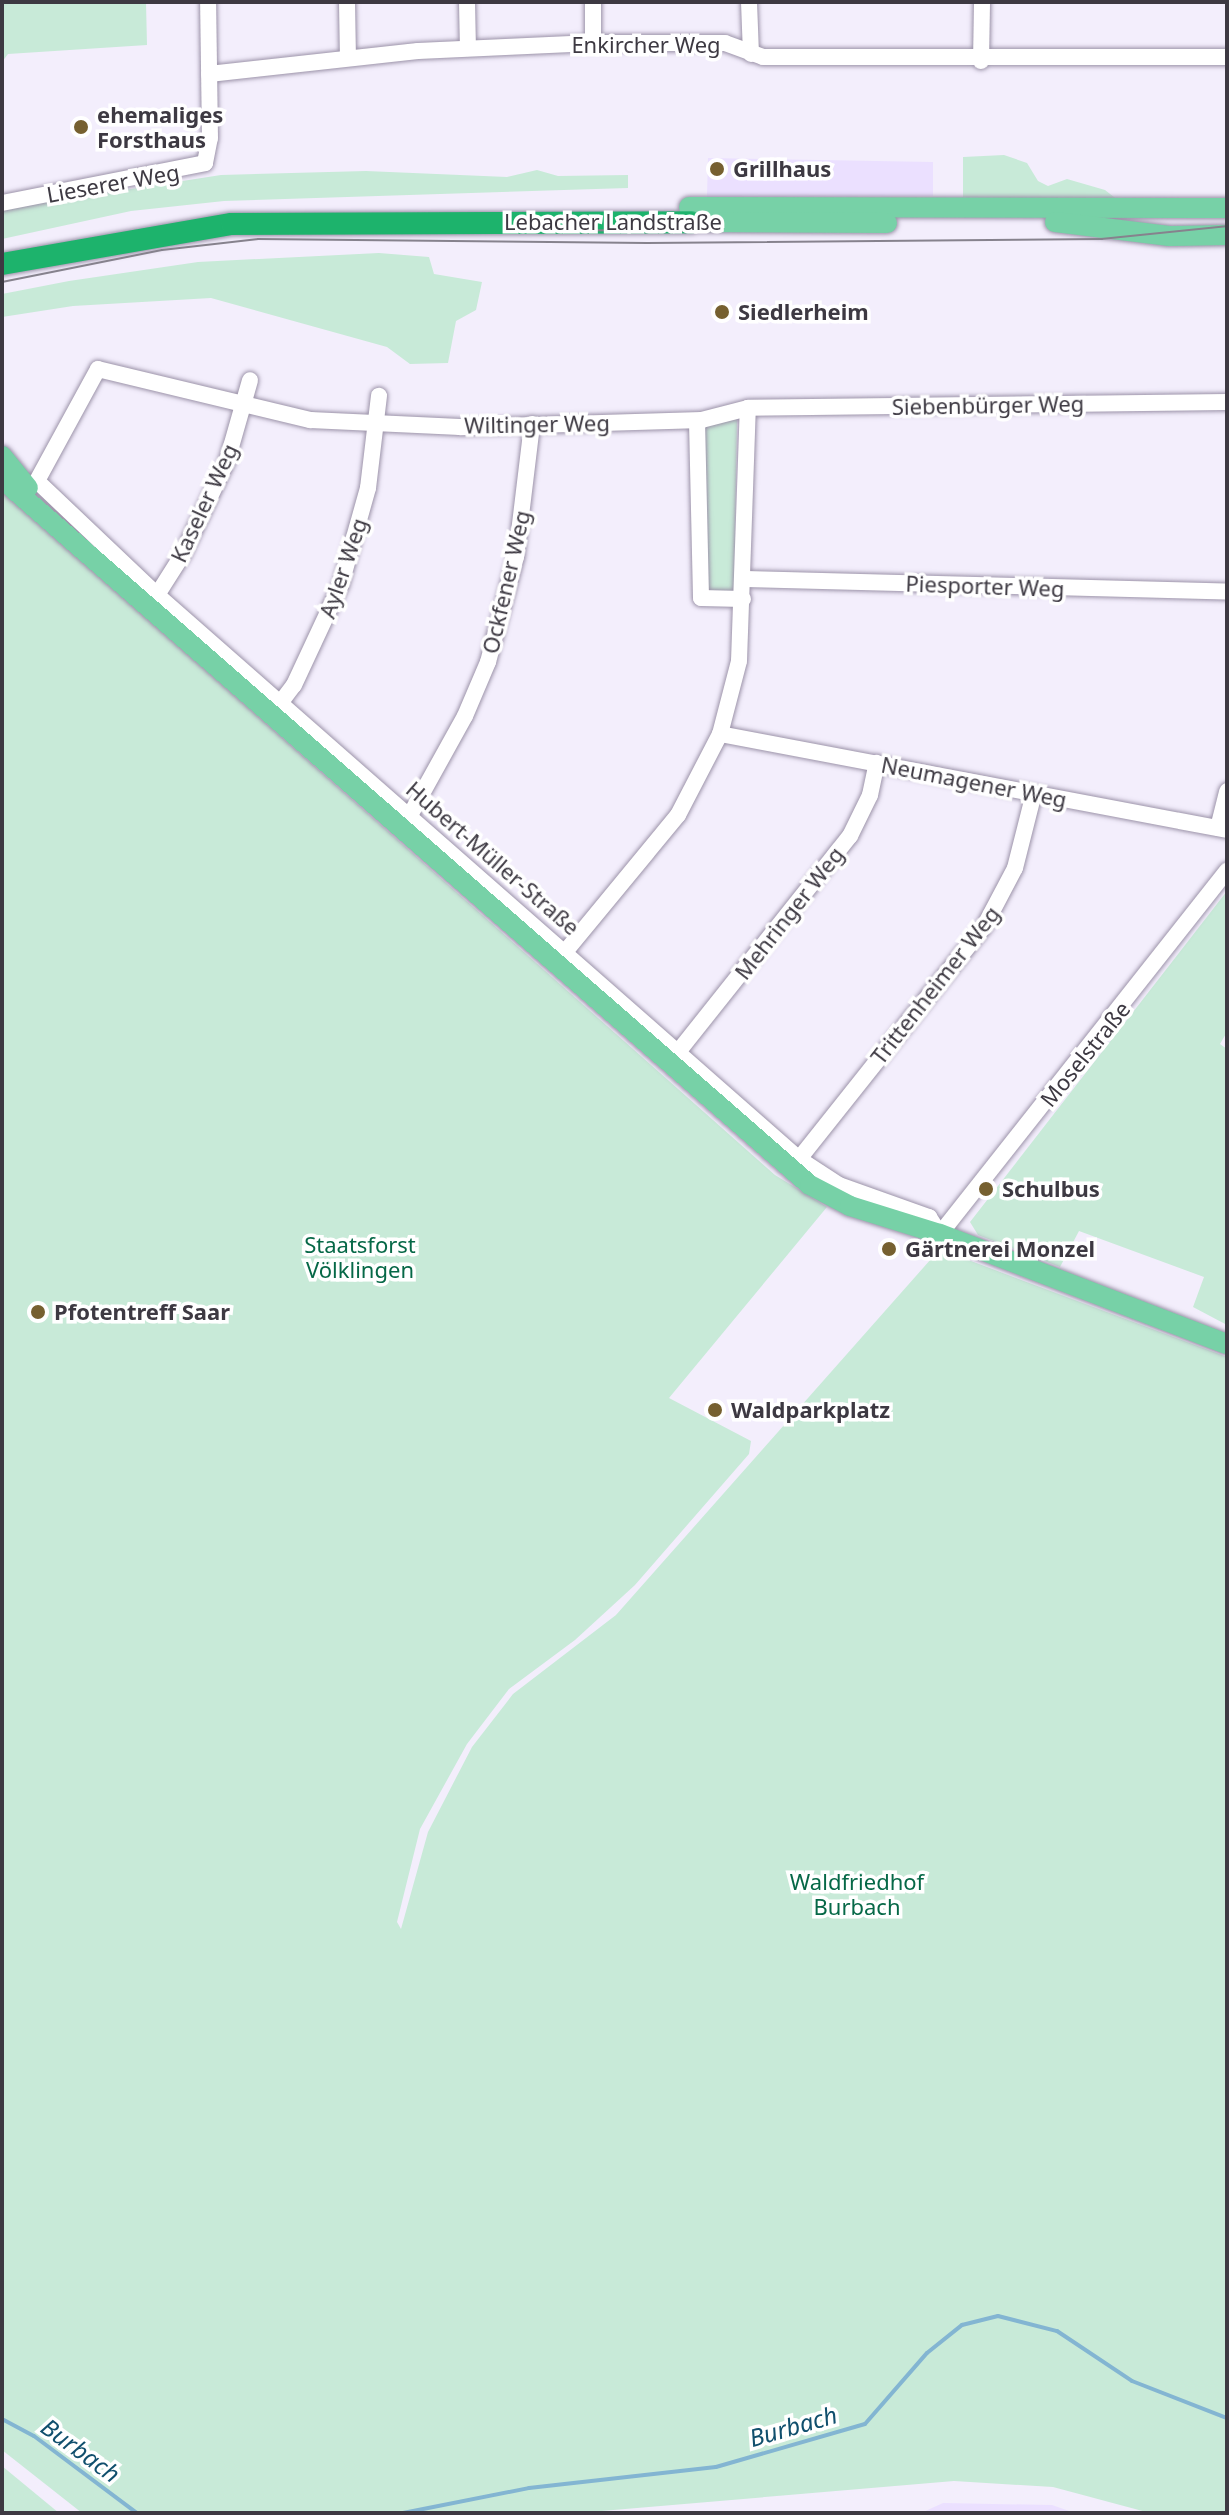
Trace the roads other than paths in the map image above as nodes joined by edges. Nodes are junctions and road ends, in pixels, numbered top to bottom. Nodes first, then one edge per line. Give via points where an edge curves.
1 (208, 2) edge
2 (347, 2) edge
3 (467, 2) edge
4 (593, 2) edge
5 (749, 2) edge
6 (982, 2) edge
7 (593, 43) junction
8 (468, 48) junction
9 (751, 54) junction
10 (1227, 57) edge
11 (348, 58) junction
12 (981, 61) junction
13 (209, 74) junction
14 (2, 203) edge
15 (1227, 208) edge
16 (1169, 209) junction
17 (690, 215) junction
18 (1114, 227) junction
19 (1227, 235) edge
20 (2, 250) edge
21 (2, 264) edge
22 (250, 380) dead end
23 (379, 396) dead end
24 (1227, 402) edge
25 (244, 408) junction
26 (748, 408) junction
27 (697, 421) junction
28 (378, 424) junction
29 (532, 424) junction
30 (2, 456) edge
31 (2, 479) edge
32 (34, 486) junction
33 (97, 560) junction
34 (744, 579) junction
35 (1227, 592) edge
36 (157, 595) junction
37 (743, 599) junction
38 (281, 702) junction
39 (720, 734) junction
40 (877, 763) junction
41 (1227, 791) edge
42 (1034, 793) junction
43 (409, 817) junction
44 (1222, 829) edge
45 (1227, 871) edge
46 (565, 952) junction
47 (678, 1052) junction
48 (799, 1159) junction
49 (940, 1234) junction
50 (1227, 1344) edge

1 - 13 street, Lieserer Weg
2 - 11 street
3 - 8 street
4 - 7 street
5 - 9 street
6 - 12 street
7 - 8 street, Enkircher Weg
7 - 9 street, Enkircher Weg via 725,43
8 - 11 street, Enkircher Weg
9 - 12 street, Enkircher Weg
10 - 12 street, Enkircher Weg
11 - 13 street, Enkircher Weg
13 - 14 street, Lieserer Weg via 205,163
15 - 16 main road, Lebacher Landstraße
16 - 17 main road, Lebacher Landstraße
16 - 18 main road via 1149,217 1118,219
17 - 18 main road, Lebacher Landstraße
17 - 20 highway, Lebacher Landstraße via 230,210
17 - 21 highway, Lebacher Landstraße via 232,224
18 - 19 main road, Lebacher Landstraße via 1169,236
22 - 25 street
23 - 28 street
24 - 26 street, Siebenbürger Weg
25 - 28 street, Wiltinger Weg
25 - 32 street, Wiltinger Weg via 98,369
25 - 36 street, Kaseler Weg via 205,510
26 - 27 street, Siebenbürger Weg
26 - 34 street
27 - 29 street, Wiltinger Weg
27 - 37 street via 701,598
28 - 29 street, Wiltinger Weg
28 - 38 street, Ayler Weg via 368,488 341,584
29 - 43 street, Ockfener Weg via 516,557 492,649 465,716
30 - 32 main road, Hubert-Müller-Straße
31 - 33 main road, Hubert-Müller-Straße
32 - 33 main road, Hubert-Müller-Straße
32 - 36 street, Hubert-Müller-Straße
33 - 49 main road, Hubert-Müller-Straße via 782,1164 850,1206
34 - 35 street, Piesporter Weg
34 - 37 street
36 - 38 street, Hubert-Müller-Straße
37 - 39 street via 739,661
38 - 43 street, Hubert-Müller-Straße
39 - 40 street, Neumagener Weg
39 - 46 street via 678,815
40 - 42 street, Neumagener Weg
40 - 47 street, Mehringer Weg via 870,795 850,836
41 - 44 street
42 - 44 street, Neumagener Weg
42 - 48 street, Trittenheimer Weg via 1015,868 985,925
43 - 46 street, Hubert-Müller-Straße
45 - 49 street, Moselstraße
46 - 47 street, Hubert-Müller-Straße
47 - 48 street, Hubert-Müller-Straße
48 - 49 street, Hubert-Müller-Straße via 839,1185 929,1217
49 - 50 main road, Hubert-Müller-Straße

